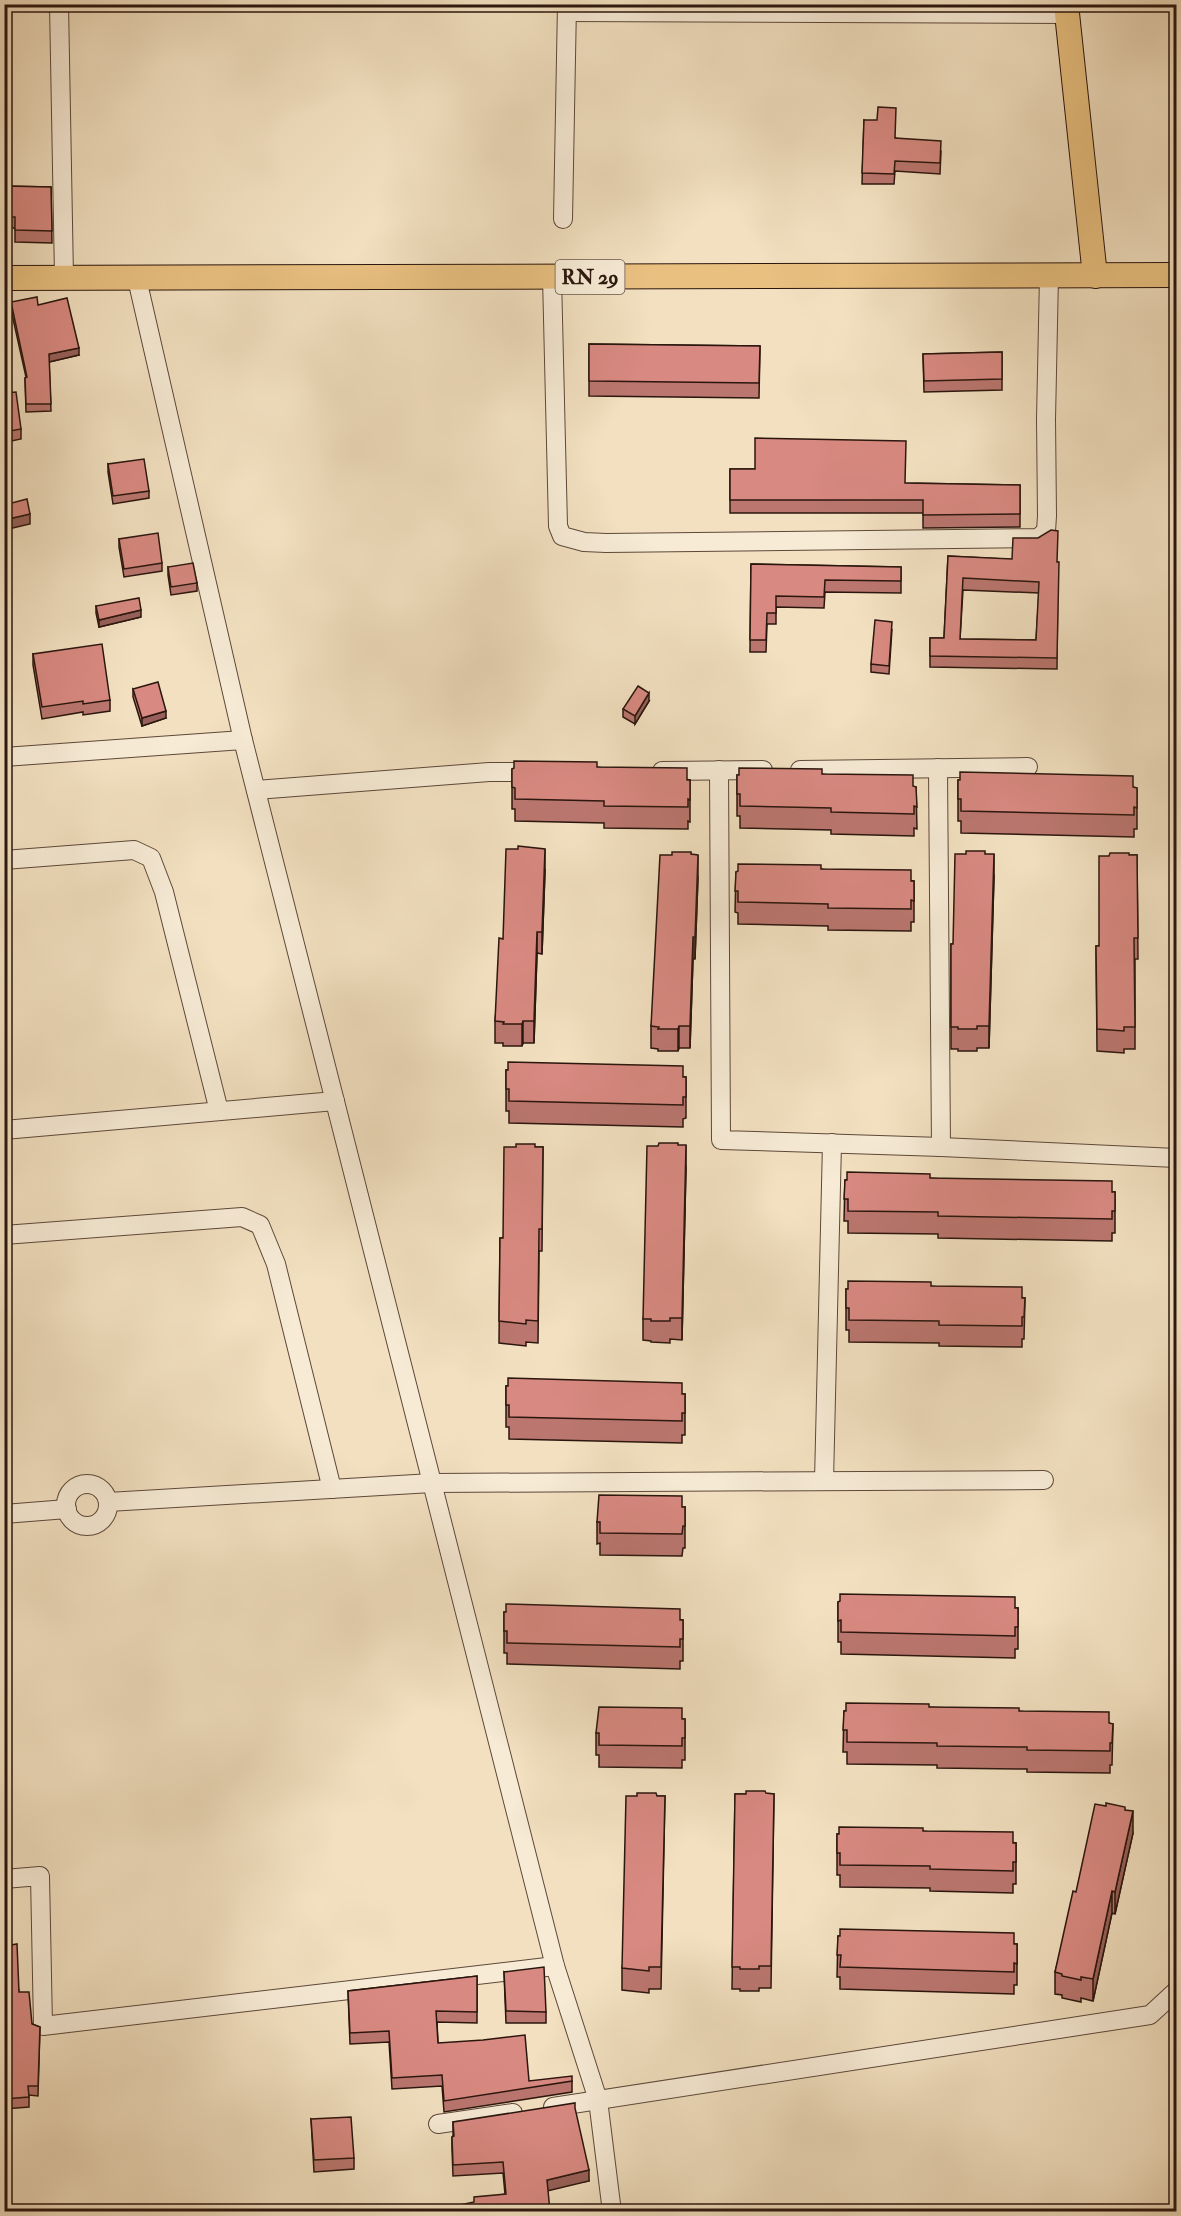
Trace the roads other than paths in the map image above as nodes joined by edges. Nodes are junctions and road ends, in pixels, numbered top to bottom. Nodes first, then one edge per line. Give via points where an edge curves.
1 (59, 4) edge
2 (567, 8) edge
3 (1066, 9) edge
4 (563, 219) dead end
5 (1176, 275) edge
6 (1049, 276) junction
7 (1095, 276) junction
8 (64, 277) junction
9 (552, 277) junction
10 (4, 278) edge
11 (137, 279) junction
12 (243, 740) junction
13 (4, 757) edge
14 (1028, 767) dead end
15 (938, 768) junction
16 (719, 770) junction
17 (650, 771) edge
18 (558, 772) edge
19 (256, 790) junction
20 (4, 860) edge
21 (335, 1101) junction
22 (219, 1111) junction
23 (4, 1130) edge
24 (831, 1143) junction
25 (941, 1147) junction
26 (1176, 1158) edge
27 (4, 1235) edge
28 (1044, 1480) dead end
29 (824, 1481) junction
30 (432, 1483) junction
31 (332, 1489) junction
32 (108, 1502) junction
33 (67, 1509) junction
34 (4, 1514) edge
35 (4, 1879) edge
36 (555, 1966) junction
37 (1176, 1991) edge
38 (598, 2100) junction
39 (438, 2124) dead end
40 (610, 2210) edge

1 - 8 street
2 - 3 street
2 - 4 street
3 - 7 main road
5 - 7 main road, RN 29
6 - 7 main road, RN 29
6 - 9 main road, RN 29
6 - 9 street via 1047,516 1046,531 1038,538 618,543 584,542 562,536 558,526
8 - 10 main road, RN 29
8 - 11 main road, RN 29
9 - 11 main road, RN 29
11 - 12 street
12 - 13 street
12 - 19 street
14 - 15 street
15 - 16 street
15 - 25 street
16 - 17 street
16 - 24 street via 721,1140
18 - 19 street via 489,772
19 - 21 street
20 - 22 street via 134,850 151,858 164,892
21 - 22 street
21 - 30 street
22 - 23 street
24 - 25 street
24 - 29 street
25 - 26 street
27 - 31 street via 242,1217 260,1225 276,1264
28 - 29 street
29 - 30 street
30 - 31 street
30 - 36 street
31 - 32 street
32 - 33 street via 101,1521 91,1526 80,1525
32 - 33 street via 104,1492 84,1485 74,1489
33 - 34 street
35 - 36 street via 40,1876 43,2026
36 - 38 street
37 - 38 street via 1149,2015
38 - 39 street
38 - 40 street

